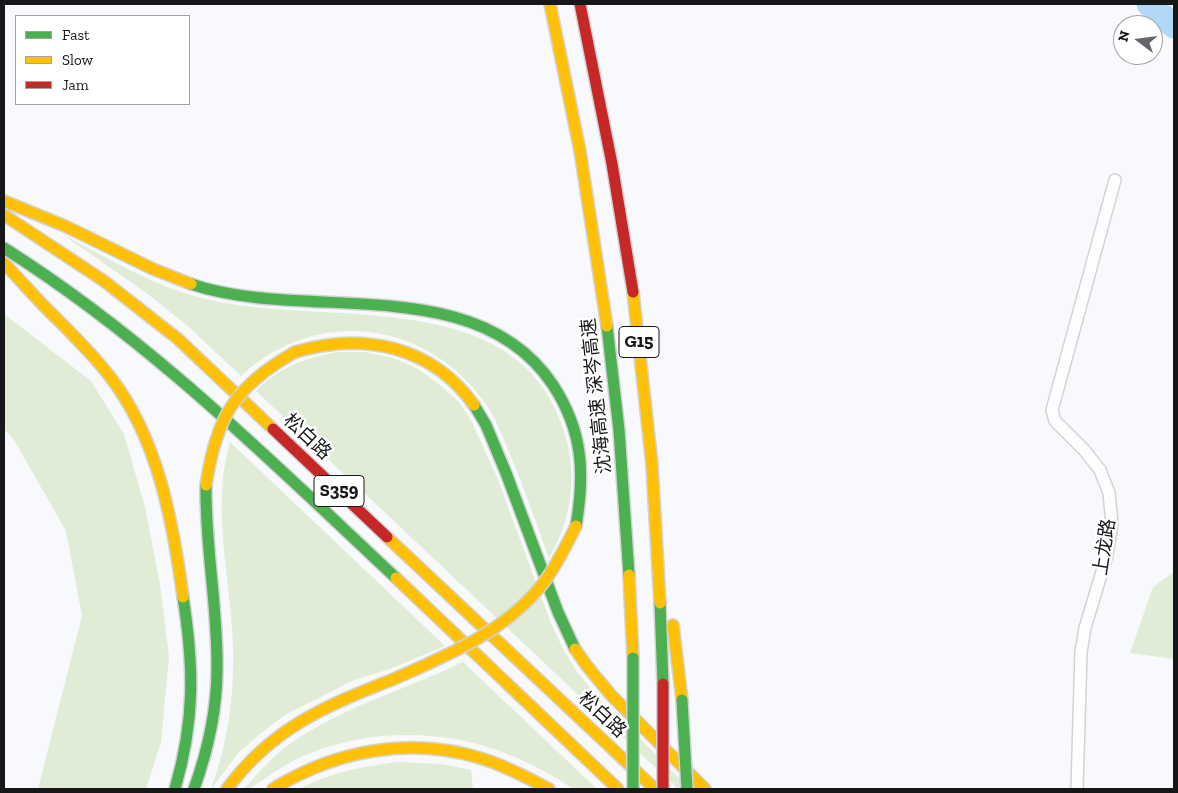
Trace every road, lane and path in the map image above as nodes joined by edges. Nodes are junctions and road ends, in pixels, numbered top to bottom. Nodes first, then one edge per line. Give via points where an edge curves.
1 (550, 4) edge
2 (580, 4) edge
3 (1115, 180) dead end
4 (4, 201) edge
5 (4, 215) edge
6 (4, 248) edge
7 (4, 263) edge
8 (656, 520) junction
9 (175, 789) edge
10 (194, 789) edge
11 (227, 789) edge
12 (273, 789) edge
13 (549, 789) edge
14 (618, 789) edge
15 (633, 789) edge
16 (655, 789) edge
17 (663, 789) edge
18 (687, 789) edge
19 (705, 789) edge
20 (1077, 789) edge

1 - 15 main road, 沈海高速 深岑高速 / G15, bridge via 578,142 605,306 623,473 633,658
2 - 8 main road, G15 via 612,161 632,290
3 - 20 street, 上龙路 via 1052,410 1055,421 1086,451 1100,470 1109,493 1112,524 1081,652
4 - 11 main road, bridge via 189,284 254,297 414,309 472,323 500,335 525,352 563,398 580,449 581,501 576,526 564,552 532,598 485,636 458,651 346,698 292,726 249,762
5 - 16 main road, 松白路 / S359 via 104,281 178,339
6 - 14 main road, S359 via 88,303 190,386
7 - 9 main road via 112,379 132,410 159,476 190,635 192,669 187,744
8 - 17 main road, G15, bridge via 663,684
8 - 18 main road, bridge via 682,700
10 - 19 main road, bridge via 210,737 216,700 218,663 206,485 214,440 231,405 244,388 272,364 312,346 366,342 396,348 423,360 467,396 497,449 572,644 604,688
12 - 13 main road via 307,770 335,760 397,749 443,750 473,756

